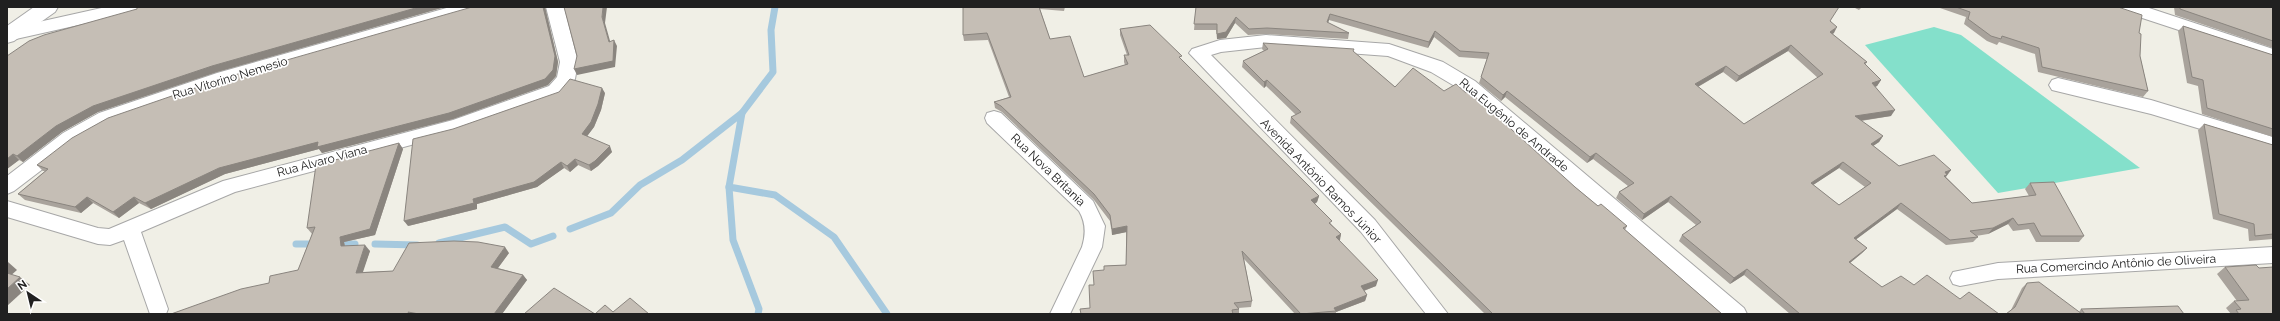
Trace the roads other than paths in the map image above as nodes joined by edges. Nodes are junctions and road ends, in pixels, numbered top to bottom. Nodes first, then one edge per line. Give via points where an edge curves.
1 (48, 7) edge
2 (132, 7) edge
3 (471, 7) edge
4 (555, 7) edge
5 (2127, 7) edge
6 (8, 36) edge
7 (1198, 53) joint
8 (2273, 55) edge
9 (2058, 85) dead end
10 (994, 118) dead end
11 (2273, 144) edge
12 (7, 186) edge
13 (7, 209) edge
14 (130, 230) junction
15 (2273, 255) edge
16 (1960, 278) dead end
17 (158, 309) dead end
18 (1060, 314) edge
19 (1438, 314) edge
20 (1737, 314) edge

1 - 6 street
2 - 6 street
3 - 12 street, Rua Vitorino Nemesio via 223,78 106,118 70,138
4 - 14 street, Rua Alvaro Viana via 569,62 566,79 555,91 456,126 230,186
5 - 8 street
7 - 19 street, Avenida Antônio Ramos Júnior via 1368,226
7 - 20 street, Rua Eugênio de Andrade via 1220,46 1266,41 1390,50 1437,67 1469,86
9 - 11 street via 2151,107
10 - 18 street, Rua Nova Britania via 1086,206 1094,218 1096,237
13 - 14 street, Rua Alvaro Viana via 104,238
14 - 17 street
15 - 16 street, Rua Comercindo Antônio de Oliveira via 1998,271

